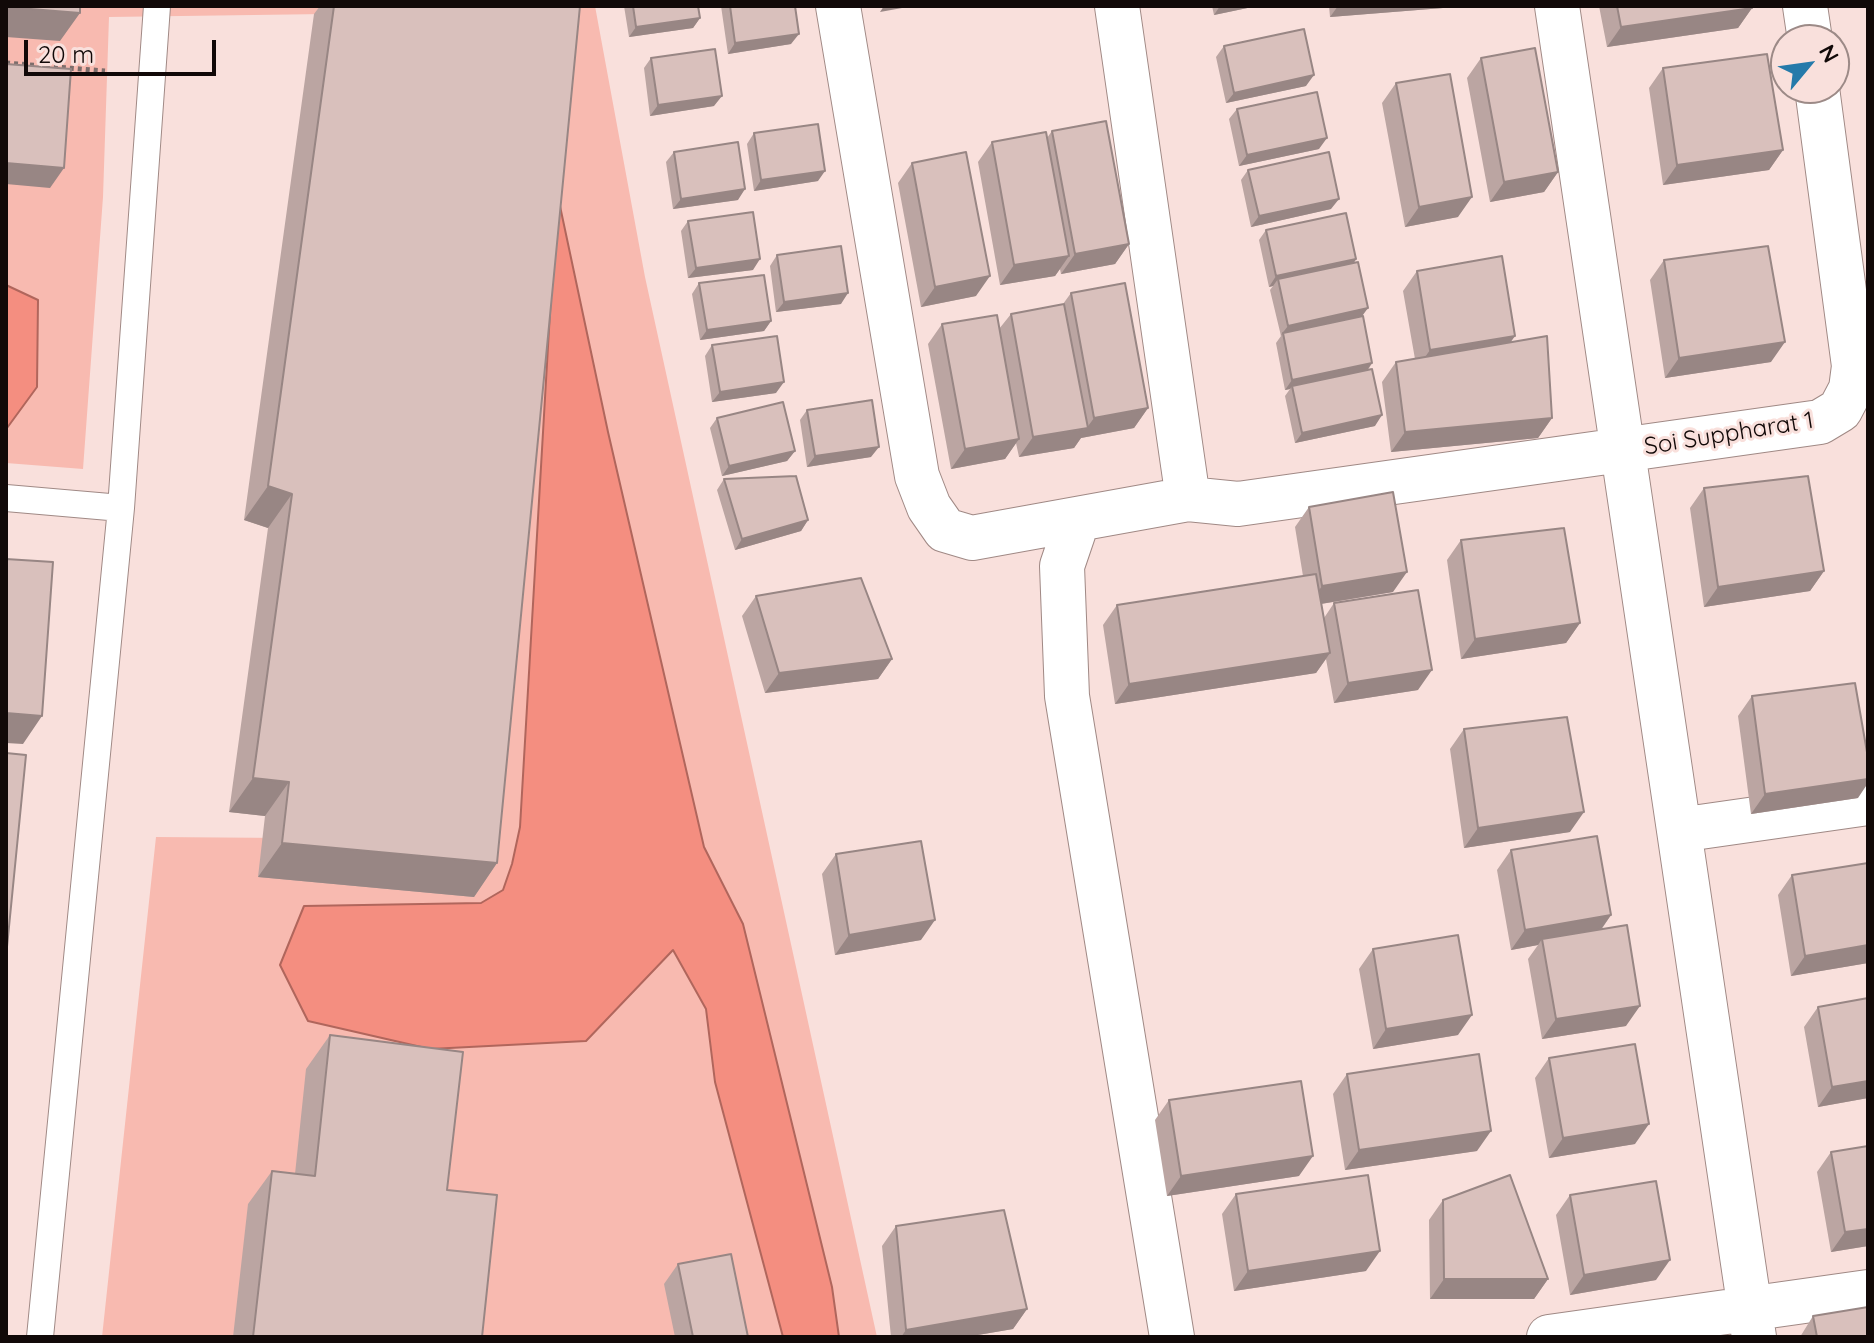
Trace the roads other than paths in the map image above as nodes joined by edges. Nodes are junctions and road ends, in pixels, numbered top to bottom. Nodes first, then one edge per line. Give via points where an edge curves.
1 (157, 6) edge
2 (838, 6) edge
3 (1117, 6) edge
4 (1557, 6) edge
5 (1819, 104) edge
6 (1624, 451) junction
7 (6, 498) edge
8 (1188, 499) junction
9 (121, 508) junction
10 (1078, 519) junction
11 (1868, 803) edge
12 (1679, 830) junction
13 (1868, 1292) edge
14 (1752, 1322) edge
15 (40, 1337) edge
16 (1172, 1337) edge
17 (1549, 1337) edge

1 - 9 lane
2 - 10 street, Soi Suppharat 1 via 917,476 929,507 945,530 972,538
3 - 8 street
4 - 6 street
5 - 6 street, Soi Suppharat 1 via 1854,366 1851,389 1840,410 1820,422
6 - 8 street, Soi Suppharat 1 via 1238,504
6 - 12 street
7 - 9 lane
8 - 10 street, Soi Suppharat 1
9 - 15 lane
10 - 16 street via 1062,566 1067,696
11 - 12 street
12 - 14 street
13 - 14 street
14 - 17 street

